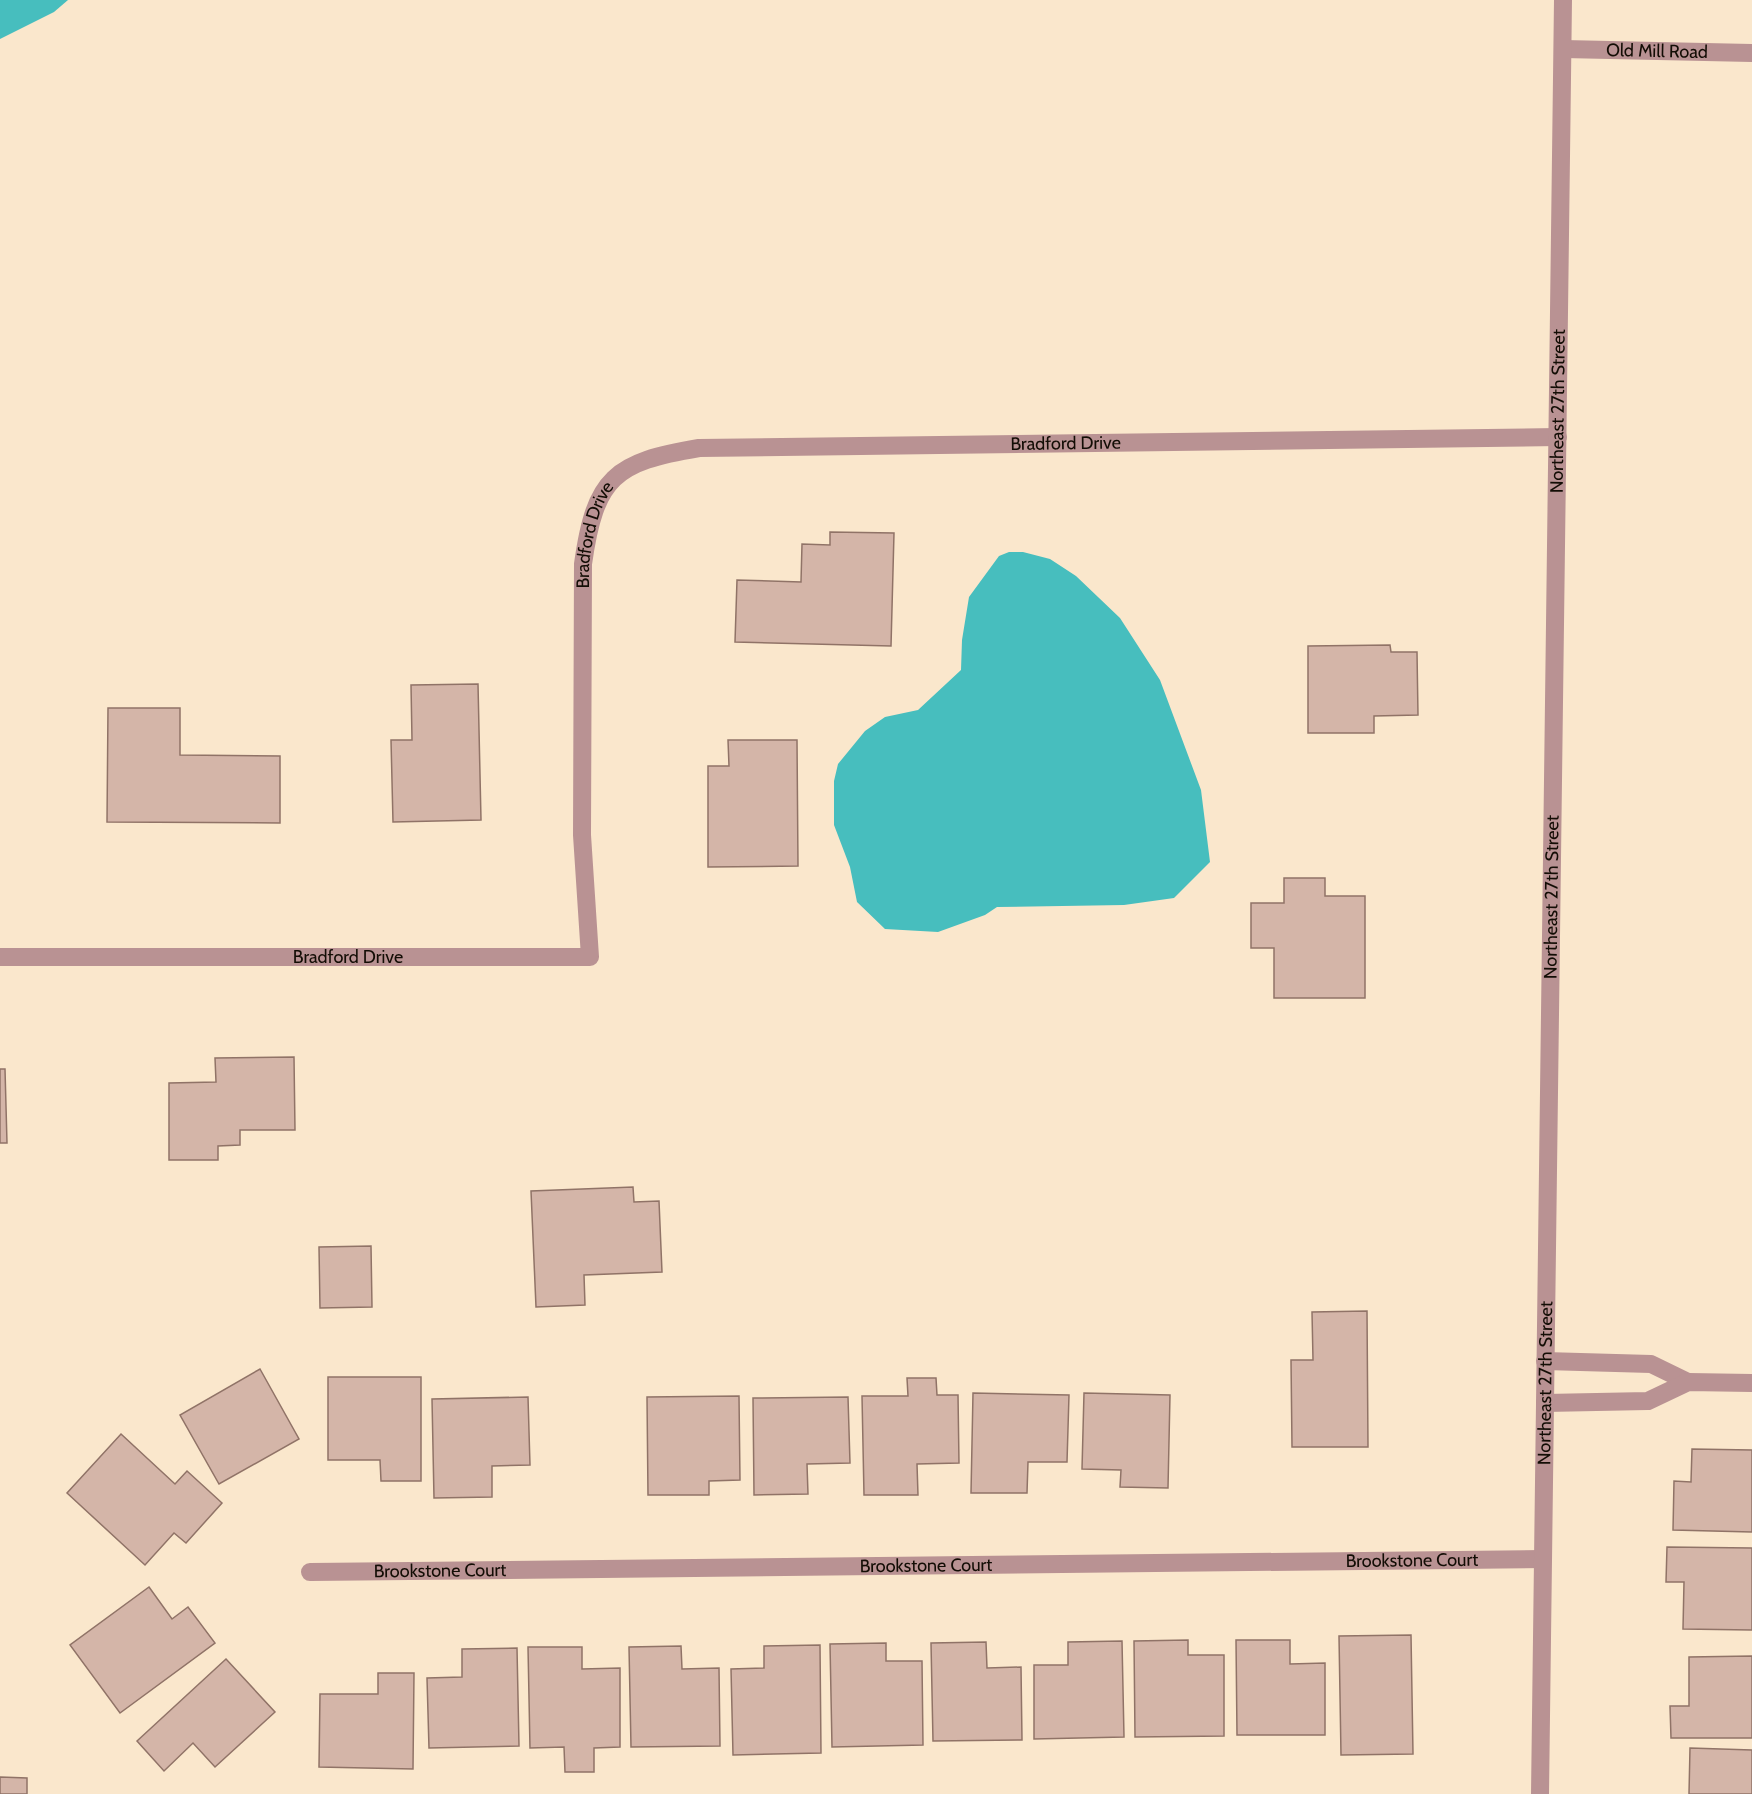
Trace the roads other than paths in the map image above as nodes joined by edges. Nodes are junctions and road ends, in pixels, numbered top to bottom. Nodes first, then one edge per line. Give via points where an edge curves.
1 (1563, 0) edge
2 (1563, 49) junction
3 (1752, 53) edge
4 (1558, 437) junction
5 (0, 957) edge
6 (1545, 1361) junction
7 (1688, 1382) junction
8 (1752, 1383) edge
9 (1545, 1403) junction
10 (1543, 1559) junction
11 (310, 1572) dead end
12 (1540, 1794) edge

1 - 2 street, Northeast 27th Street
2 - 3 street, Old Mill Road
2 - 4 street, Northeast 27th Street
4 - 5 street, Bradford Drive via 699,448 638,462 620,472 605,488 587,533 583,564 582,834 590,957
4 - 6 street, Northeast 27th Street
6 - 7 street via 1652,1364
6 - 9 street, Northeast 27th Street
7 - 8 street
7 - 9 street via 1648,1401
9 - 10 street, Northeast 27th Street
10 - 11 street, Brookstone Court
10 - 12 street, Northeast 27th Street

